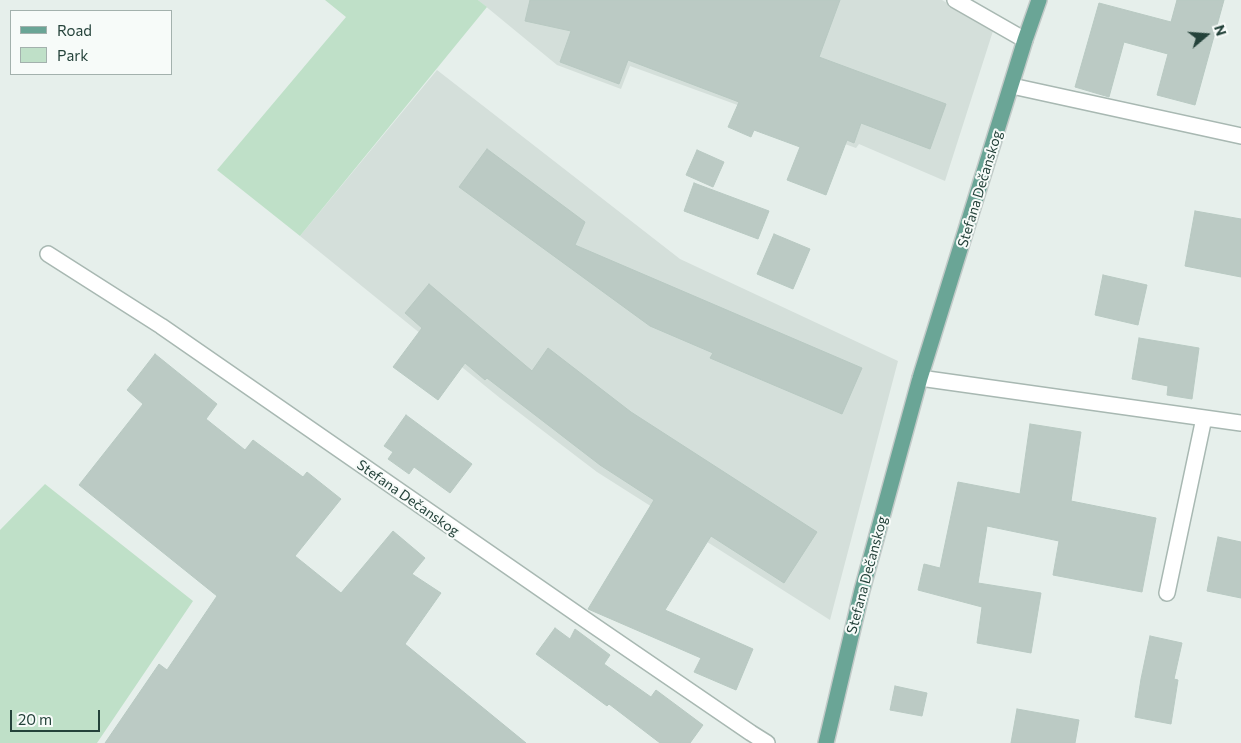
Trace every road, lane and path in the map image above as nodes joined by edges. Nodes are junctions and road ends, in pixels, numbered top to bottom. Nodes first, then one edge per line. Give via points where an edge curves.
1 (954, 0) edge
2 (1039, 0) edge
3 (1025, 40) junction
4 (1012, 86) junction
5 (1241, 136) edge
6 (48, 254) dead end
7 (920, 378) junction
8 (1204, 418) junction
9 (1241, 423) edge
10 (1167, 593) dead end
11 (767, 743) edge
12 (826, 743) edge

1 - 3 street
2 - 3 main road, Stefana Dečanskog
3 - 4 main road, Stefana Dečanskog
4 - 5 street
4 - 7 main road, Stefana Dečanskog
6 - 11 street, Stefana Dečanskog via 161,326
7 - 8 street
7 - 12 main road, Stefana Dečanskog via 862,590
8 - 9 street
8 - 10 street

